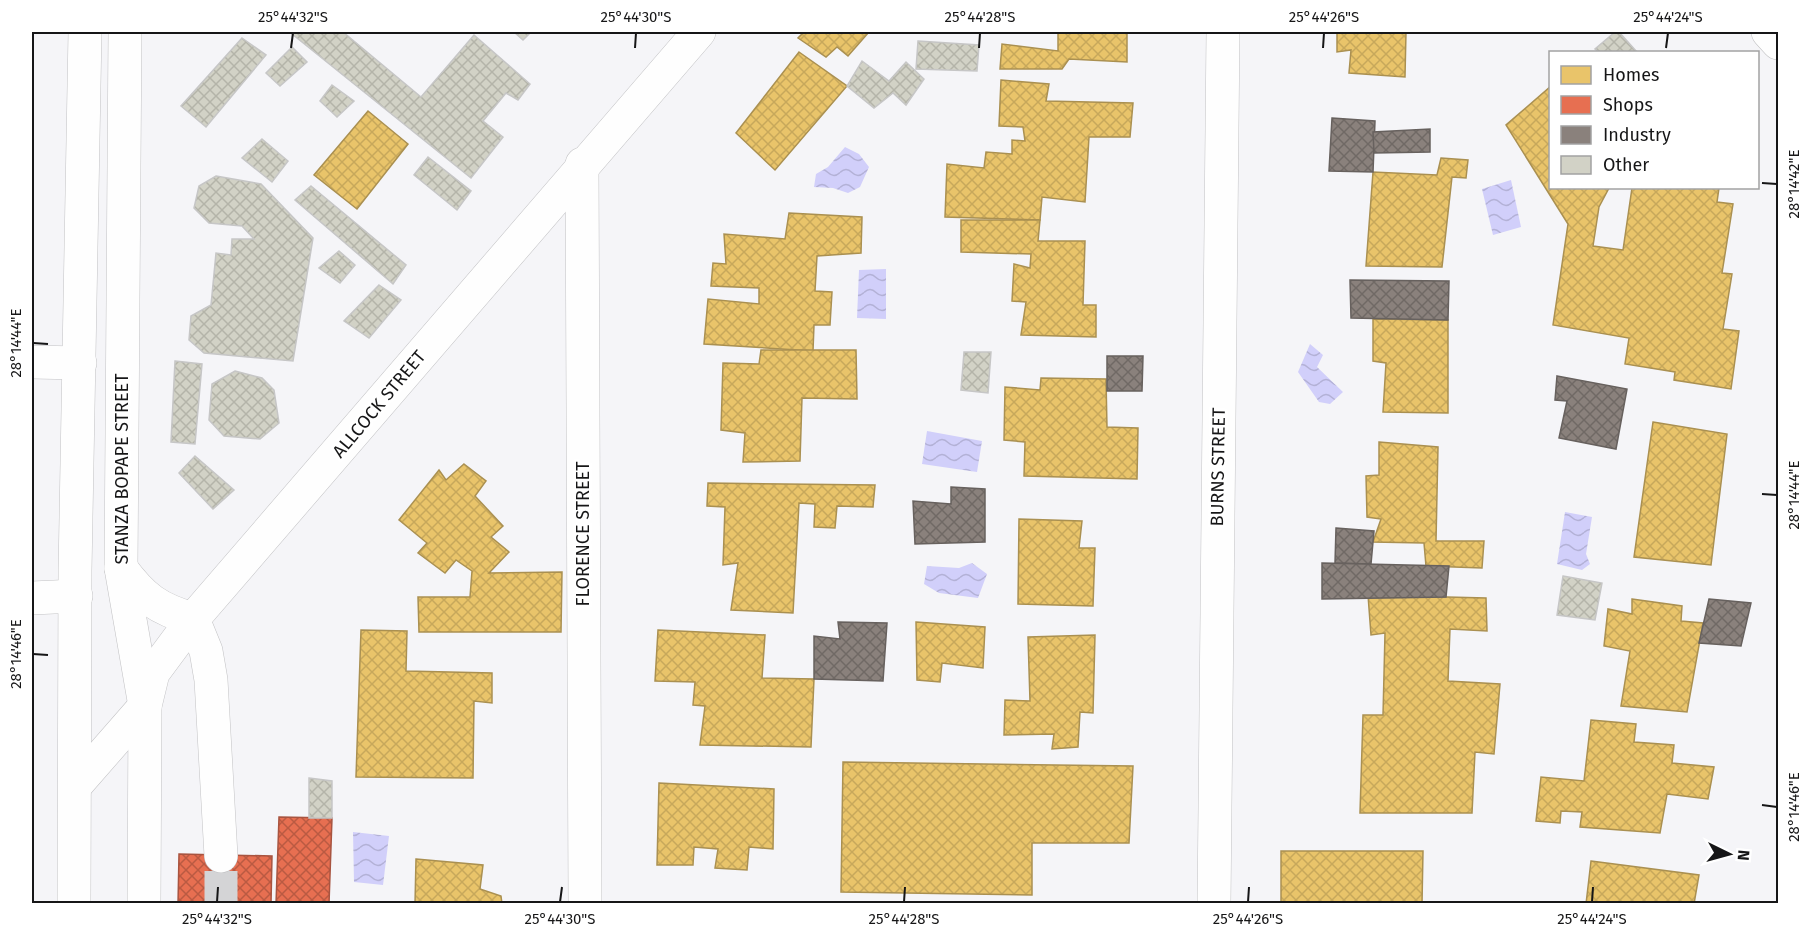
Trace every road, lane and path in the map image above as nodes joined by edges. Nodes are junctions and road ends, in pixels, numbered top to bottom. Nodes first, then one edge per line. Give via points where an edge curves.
1 (85, 32) edge
2 (125, 32) edge
3 (699, 32) edge
4 (1223, 32) edge
5 (1768, 32) edge
6 (1779, 43) edge
7 (582, 164) junction
8 (32, 362) edge
9 (80, 363) junction
10 (121, 568) junction
11 (76, 596) junction
12 (32, 598) edge
13 (193, 619) junction
14 (145, 706) junction
15 (76, 785) junction
16 (221, 856) tunnel mouth
17 (74, 903) edge
18 (144, 903) edge
19 (585, 903) edge
20 (1214, 903) edge

1 - 9 street
2 - 10 street, STANZA BOPAPE STREET
3 - 7 street, ALLCOCK STREET
4 - 20 street, BURNS STREET
5 - 6 street
7 - 13 street, ALLCOCK STREET
7 - 19 street, FLORENCE STREET
8 - 9 street
9 - 11 street
10 - 13 street via 140,593 157,606
10 - 14 street, STANZA BOPAPE STREET
11 - 12 street
11 - 15 street
13 - 14 street, ALLCOCK STREET via 153,673
13 - 16 street via 206,651 211,680
14 - 15 street, ALLCOCK STREET
14 - 18 street, STANZA BOPAPE STREET
15 - 17 street

